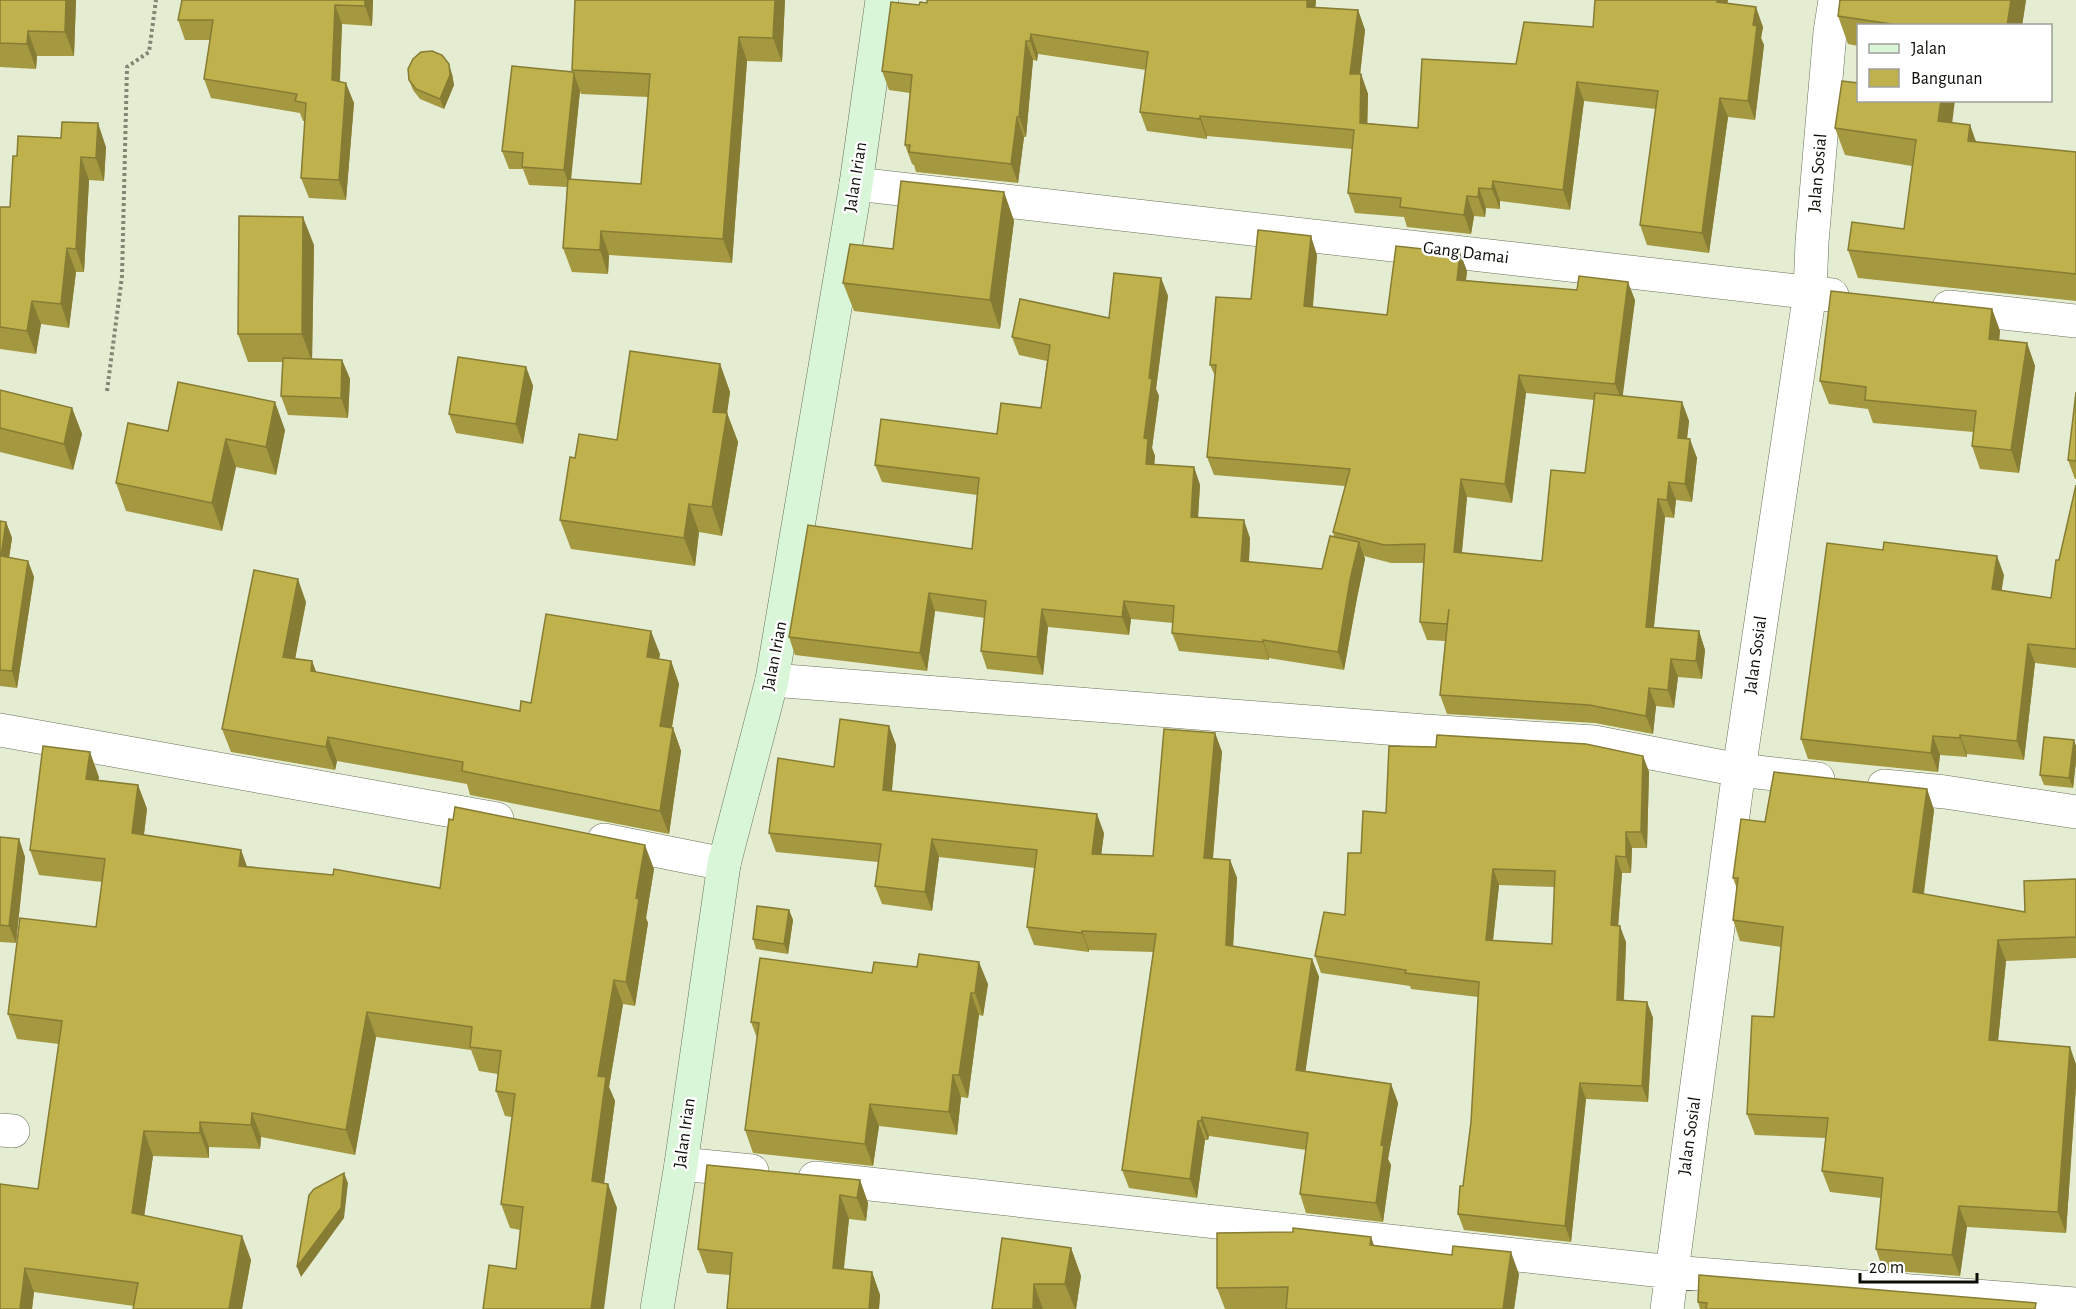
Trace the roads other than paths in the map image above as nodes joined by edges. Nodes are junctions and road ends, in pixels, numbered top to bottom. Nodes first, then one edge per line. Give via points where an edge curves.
1 (882, 0) edge
2 (1835, 0) edge
3 (856, 184) junction
4 (1810, 292) junction
5 (1857, 297) edge
6 (1914, 304) edge
7 (2076, 321) edge
8 (772, 680) junction
9 (0, 730) edge
10 (1739, 770) junction
11 (2076, 812) edge
12 (528, 825) edge
13 (574, 834) edge
14 (724, 864) junction
15 (681, 1164) junction
16 (1672, 1272) junction
17 (2076, 1304) edge
18 (657, 1309) edge
19 (1667, 1309) edge

1 - 3 main road, Jalan Irian
2 - 4 street, Jalan Sosial
3 - 4 street, Gang Damai
3 - 8 main road, Jalan Irian
4 - 5 street, Gang Damai
4 - 10 street, Jalan Sosial
6 - 7 street
8 - 10 street via 1594,742
8 - 14 main road, Jalan Irian
9 - 12 street
10 - 11 street via 1945,792
10 - 16 street, Jalan Sosial
13 - 14 street
14 - 15 main road, Jalan Irian
15 - 16 street
15 - 18 main road, Jalan Irian
16 - 17 street
16 - 19 street, Jalan Sosial

